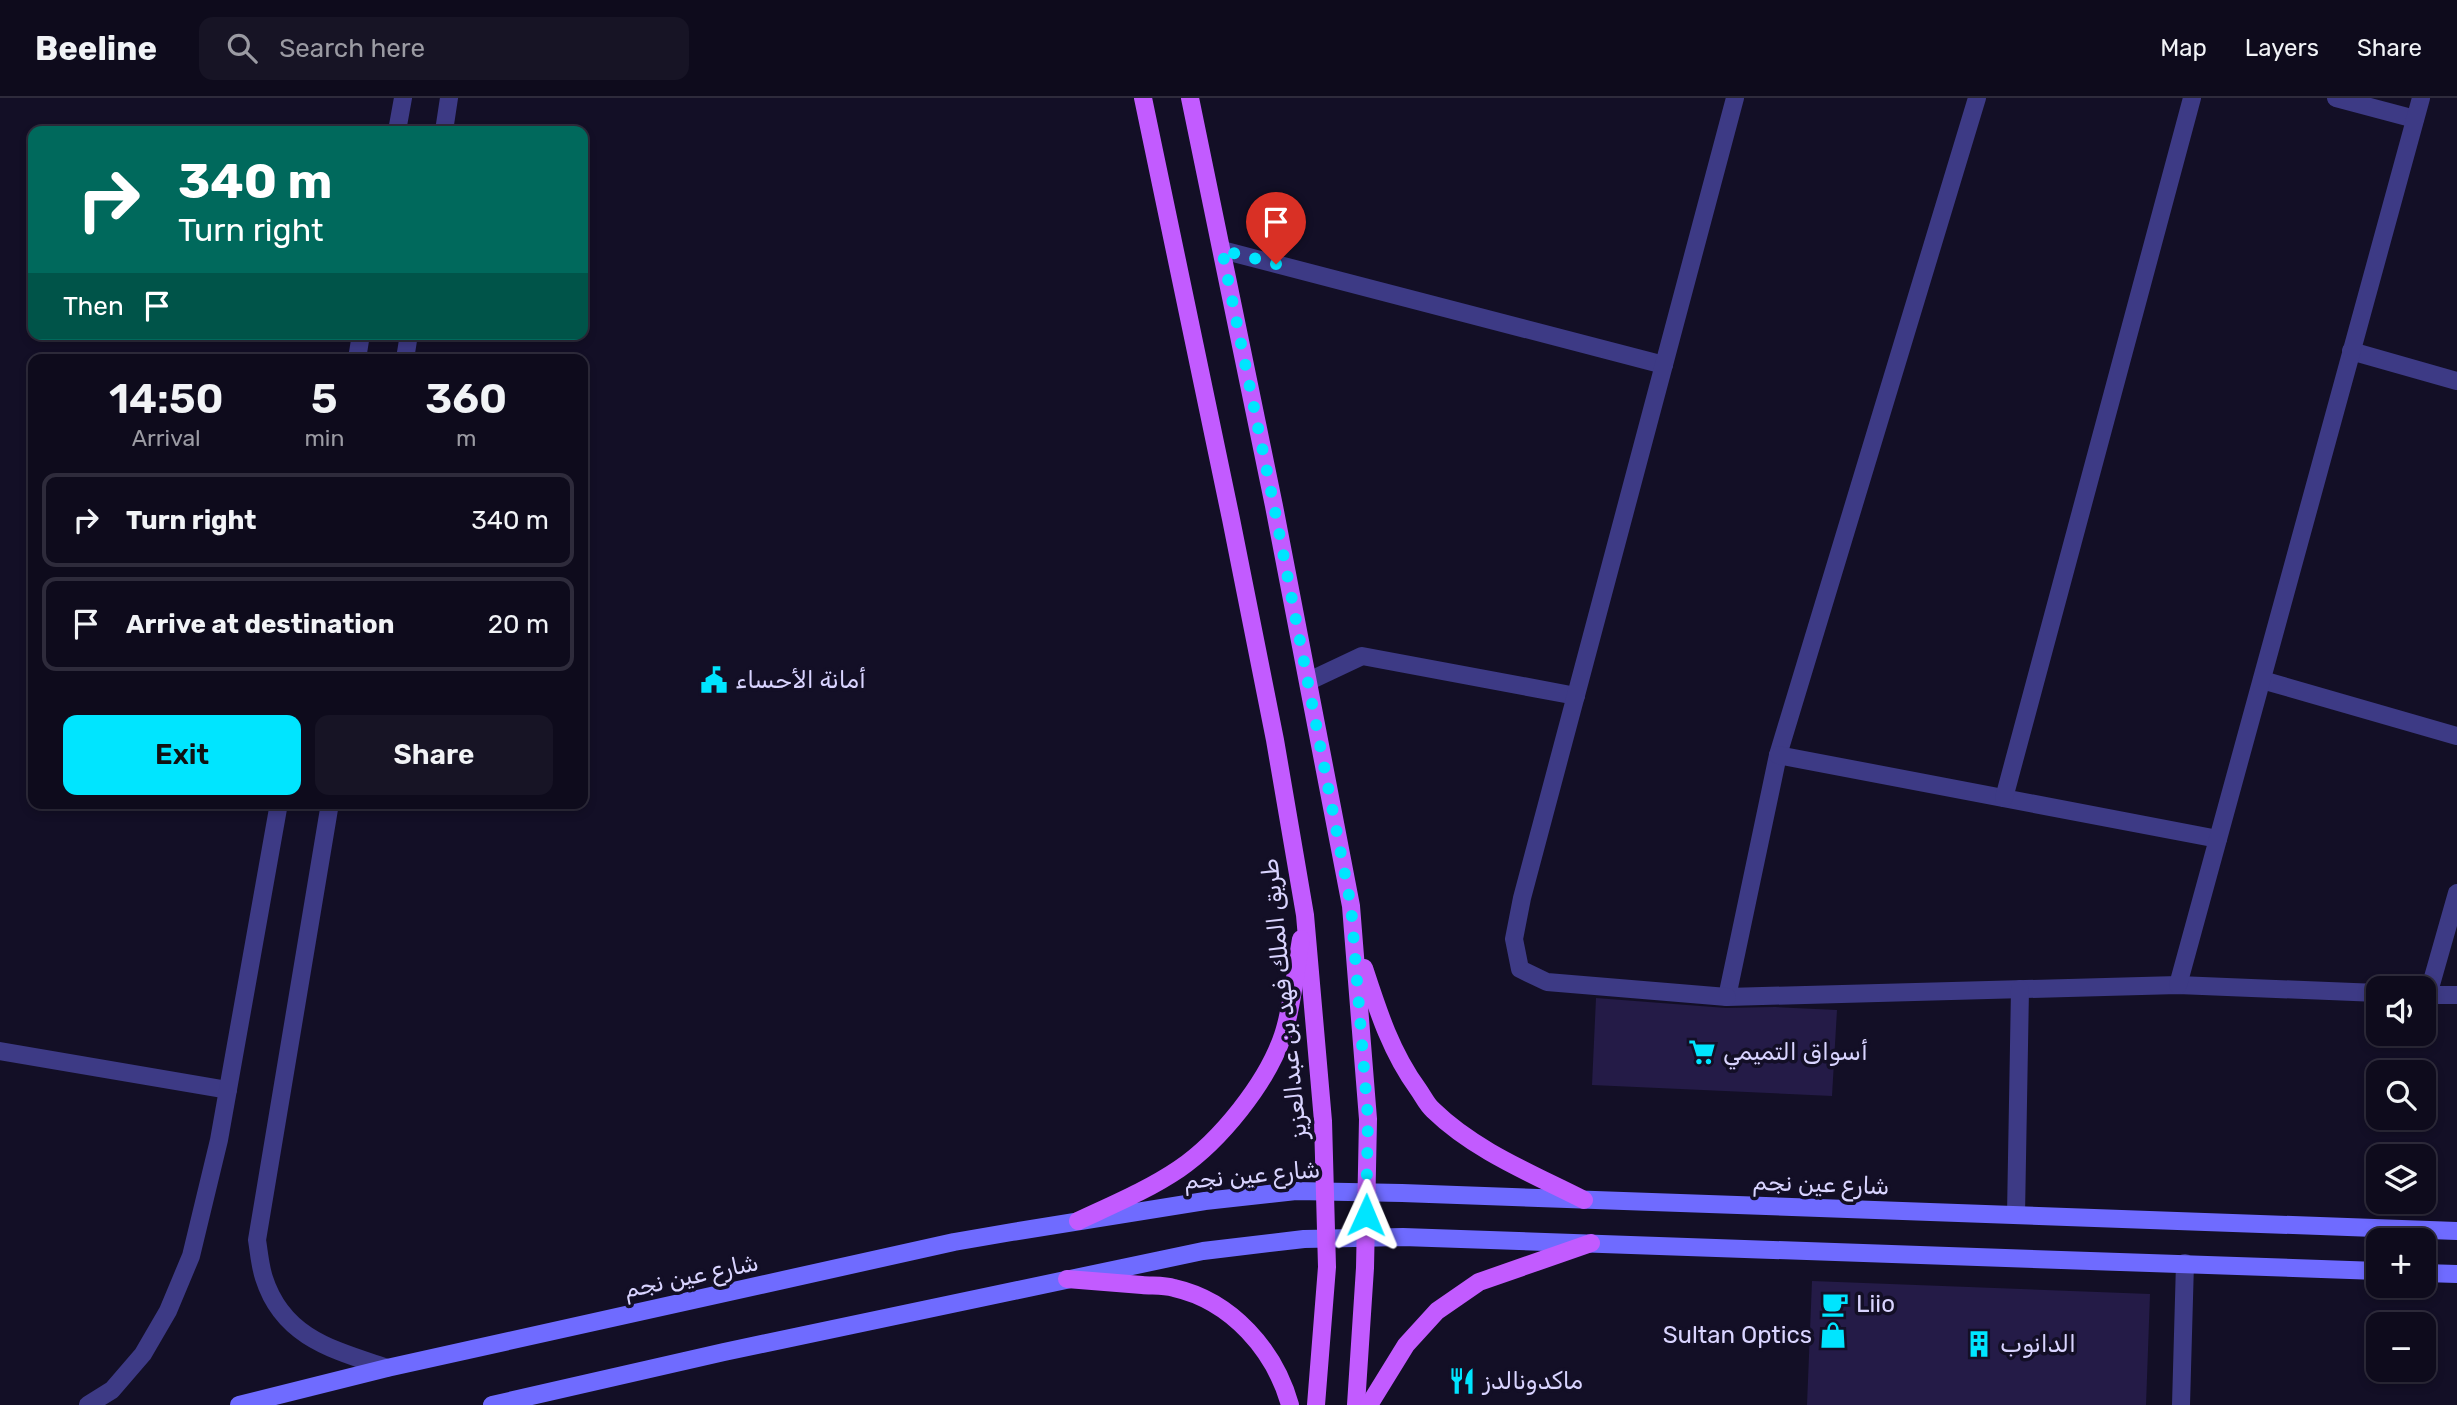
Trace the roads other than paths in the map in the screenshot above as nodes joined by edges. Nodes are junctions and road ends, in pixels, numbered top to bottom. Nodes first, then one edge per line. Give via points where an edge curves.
1 (403, 98) edge
2 (449, 98) edge
3 (1143, 98) edge
4 (1190, 98) edge
5 (1735, 98) edge
6 (1977, 98) edge
7 (2192, 98) edge
8 (2336, 98) edge
9 (2421, 98) edge
10 (2415, 119) junction
11 (398, 126) edge
12 (444, 126) edge
13 (1222, 250) junction
14 (2351, 351) junction
15 (1664, 365) junction
16 (2457, 381) edge
17 (2262, 680) junction
18 (1309, 681) junction
19 (1576, 696) junction
20 (2457, 736) edge
21 (1778, 755) junction
22 (2004, 798) junction
23 (278, 809) edge
24 (329, 809) edge
25 (2218, 839) junction
26 (2457, 892) edge
27 (1305, 915) junction
28 (1354, 939) junction
29 (2432, 976) edge
30 (2178, 985) junction
31 (2020, 989) junction
32 (2366, 993) edge
33 (2436, 995) edge
34 (2457, 995) edge
35 (1727, 997) junction
36 (0, 1051) edge
37 (228, 1090) junction
38 (1325, 1192) junction
39 (1366, 1192) junction
40 (1584, 1200) junction
41 (2016, 1215) junction
42 (1078, 1221) junction
43 (2457, 1231) edge
44 (1366, 1237) junction
45 (1326, 1238) junction
46 (1591, 1243) junction
47 (2185, 1263) junction
48 (2366, 1270) edge
49 (2436, 1273) edge
50 (2457, 1274) edge
51 (1067, 1279) junction
52 (387, 1368) junction
53 (88, 1405) edge
54 (239, 1405) edge
55 (492, 1405) edge
56 (1290, 1405) edge
57 (1316, 1405) edge
58 (1356, 1405) edge
59 (1370, 1405) edge
60 (2181, 1405) edge

1 - 11 street
2 - 12 street
3 - 27 main road, طريق الملك فهد بن عبدالعزيز via 1234,533
4 - 13 main road
5 - 15 street
6 - 21 street
7 - 22 street
8 - 10 street
9 - 10 street
10 - 14 street
13 - 15 street
13 - 18 main road
14 - 16 street
14 - 17 street
15 - 19 street
17 - 20 street
17 - 25 street
18 - 19 street via 1362,656
18 - 28 main road
19 - 35 street via 1522,898 1514,939 1520,969 1547,982
21 - 22 street
21 - 35 street
22 - 25 street
23 - 37 street
24 - 52 street via 257,1240 263,1278 278,1309 304,1336
25 - 30 street
26 - 29 street
27 - 38 main road, طريق الملك فهد بن عبدالعزيز
27 - 42 main road via 1283,1035 1258,1086 1225,1129 1180,1168
28 - 39 main road via 1368,1119
28 - 40 main road via 1384,1030 1432,1110 1510,1163
30 - 31 street
30 - 32 street
31 - 35 street
31 - 41 street
33 - 34 street
36 - 37 street
37 - 53 street via 191,1256 168,1311 135,1363 112,1390
38 - 39 main road, شارع عين نجم
38 - 42 main road, شارع عين نجم via 1218,1200
38 - 45 main road, طريق الملك فهد بن عبدالعزيز
39 - 40 main road, شارع عين نجم
39 - 44 main road
40 - 41 main road, شارع عين نجم
41 - 43 main road, شارع عين نجم
42 - 52 main road, شارع عين نجم via 954,1242
44 - 45 main road
44 - 46 main road
44 - 58 main road
45 - 51 main road via 1203,1251
45 - 57 main road, طريق الملك فهد بن عبدالعزيز
46 - 47 main road
46 - 59 main road via 1479,1282 1437,1311 1406,1345
47 - 48 main road
47 - 60 street
49 - 50 main road
51 - 55 main road
51 - 56 main road via 1175,1288 1208,1301 1238,1320 1263,1348 1284,1383
52 - 54 main road, شارع عين نجم

